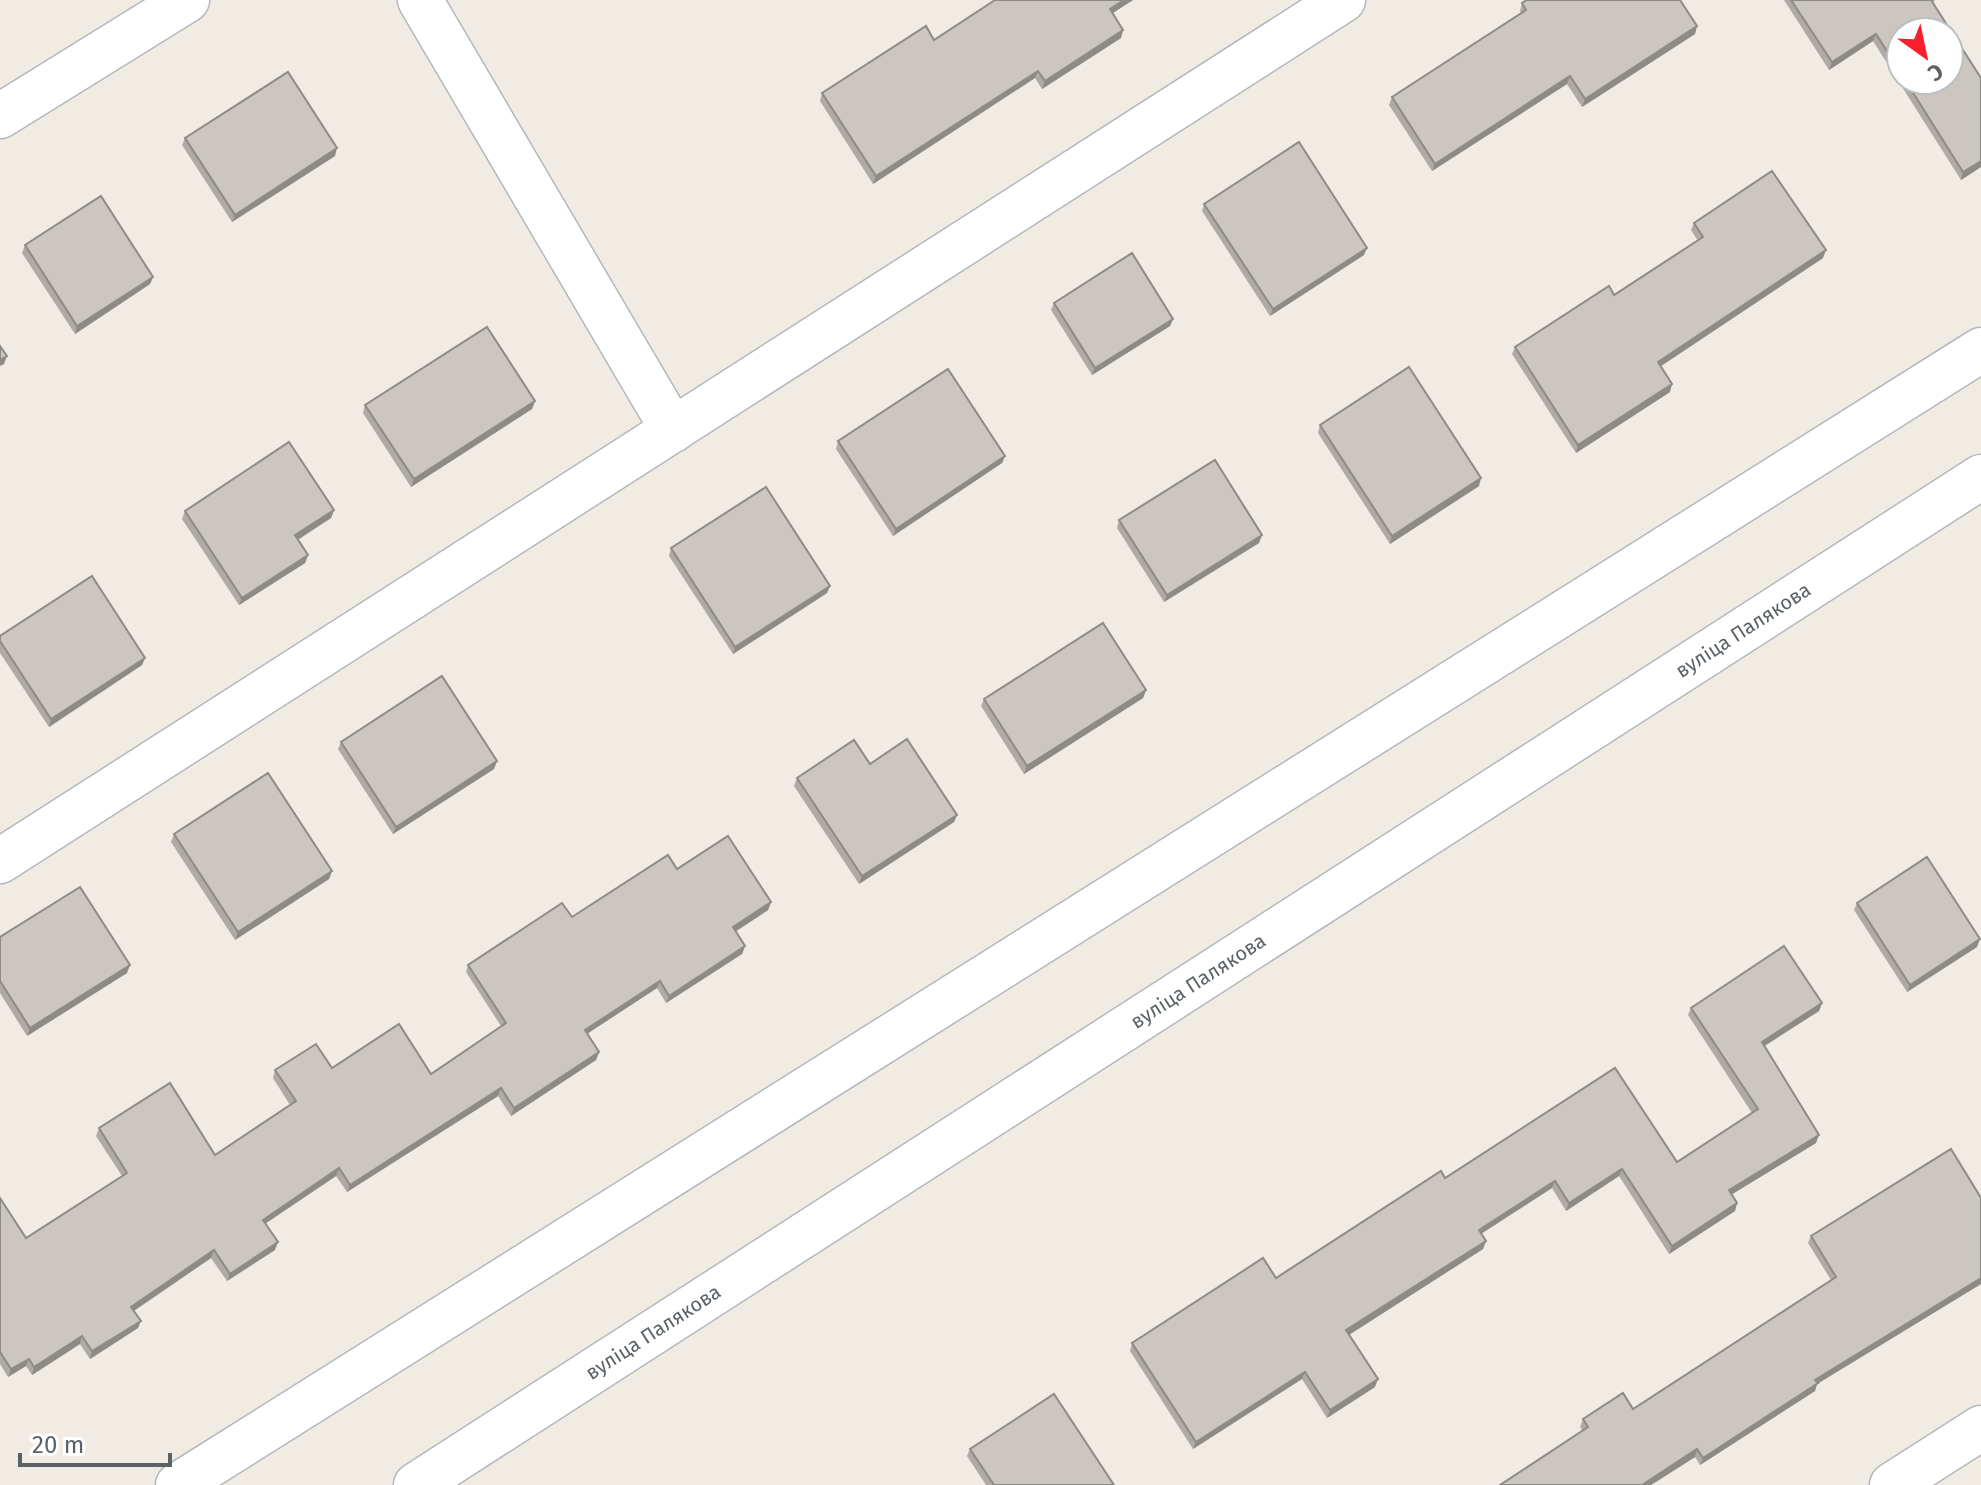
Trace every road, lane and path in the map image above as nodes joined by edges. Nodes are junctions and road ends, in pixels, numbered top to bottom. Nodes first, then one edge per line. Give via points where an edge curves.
1 (187, 0) edge
2 (420, 0) edge
3 (1343, 0) edge
4 (0, 116) edge
5 (1981, 350) edge
6 (673, 430) junction
7 (1981, 477) edge
8 (0, 861) edge
9 (1981, 1428) edge
10 (178, 1485) edge
11 (416, 1485) edge
12 (1892, 1485) edge

1 - 4 street
2 - 6 street
3 - 6 street
5 - 10 street
6 - 8 street
7 - 11 street, вуліца Палякова
9 - 12 street

